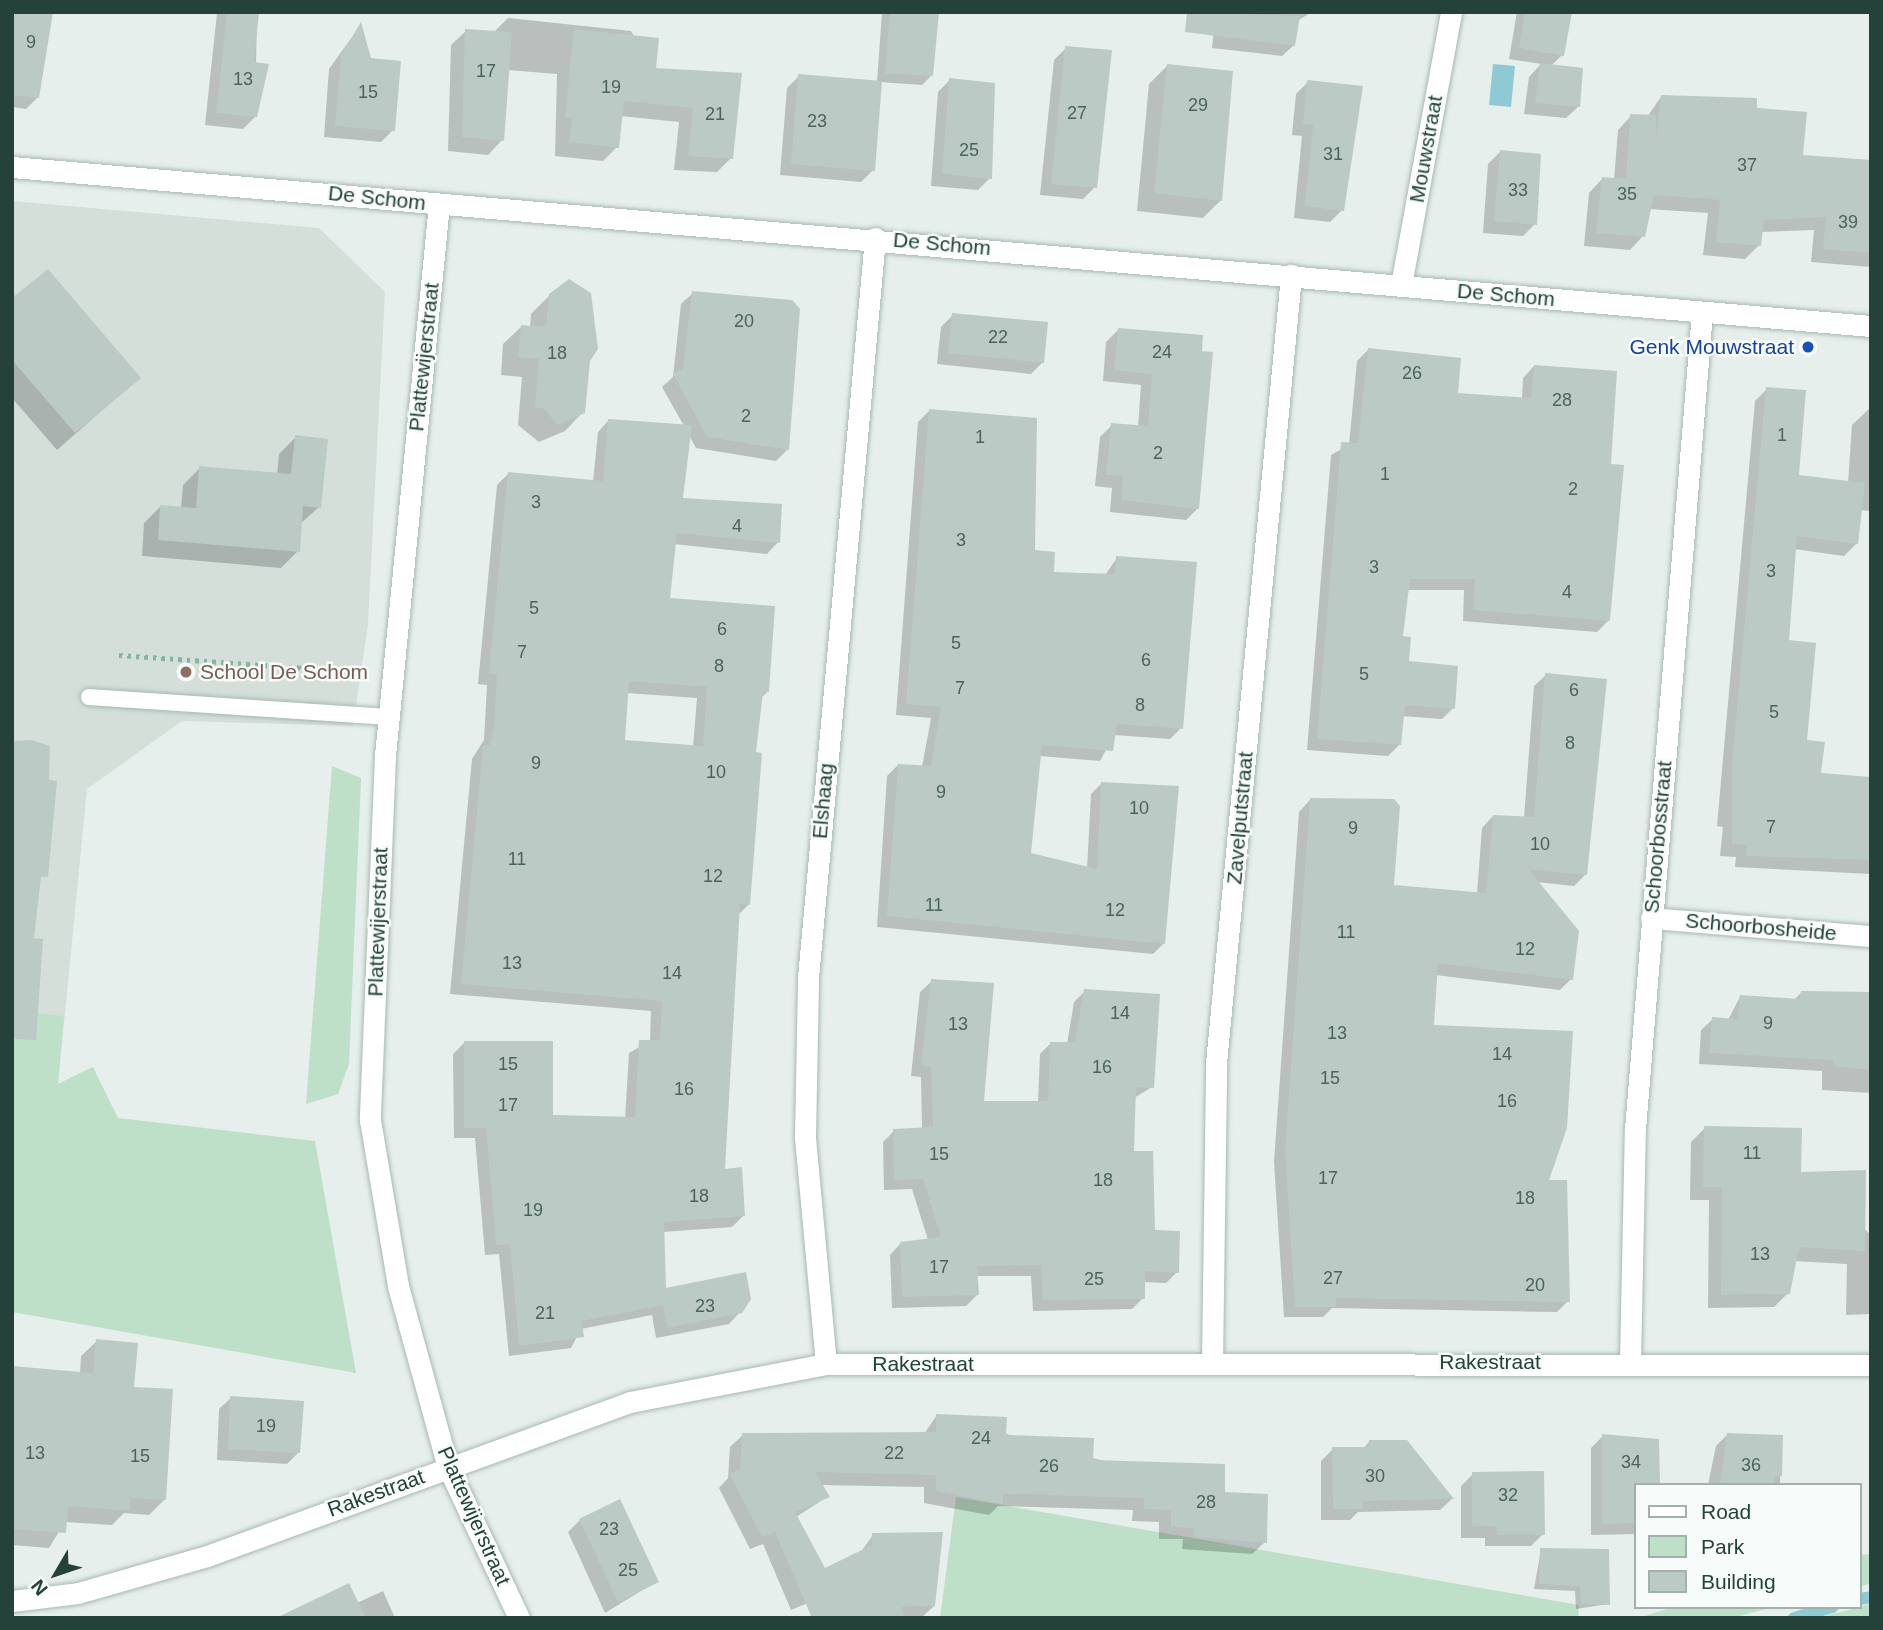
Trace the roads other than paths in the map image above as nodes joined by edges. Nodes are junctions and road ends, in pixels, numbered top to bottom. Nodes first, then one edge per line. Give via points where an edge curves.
1 (1451, 12) edge
2 (12, 167) edge
3 (439, 204) junction
4 (875, 238) junction
5 (1291, 275) junction
6 (1401, 285) junction
7 (1702, 313) junction
8 (1871, 326) edge
9 (89, 697) dead end
10 (388, 717) junction
11 (1651, 918) junction
12 (1871, 936) edge
13 (1212, 1362) junction
14 (1630, 1362) junction
15 (826, 1364) junction
16 (1871, 1365) edge
17 (448, 1466) junction
18 (12, 1601) edge
19 (519, 1618) edge

1 - 6 street, Mouwstraat
2 - 3 street, De Schom
3 - 4 street, De Schom
3 - 10 street, Plattewijerstraat
4 - 5 street, De Schom
4 - 15 street, Elshaag via 808,978 805,1138
5 - 6 street, De Schom
5 - 13 street, Zavelputstraat via 1216,1063
6 - 7 street, De Schom
7 - 8 street, De Schom
7 - 11 street, Schoorbosstraat
9 - 10 lane
10 - 17 street, Plattewijerstraat via 370,1120 398,1286
11 - 12 street, Schoorbosheide
11 - 14 street, Schoorbosstraat via 1635,1129
13 - 14 street, Rakestraat
13 - 15 street, Rakestraat
14 - 16 street, Rakestraat
15 - 17 street, Rakestraat via 630,1402
17 - 18 street, Rakestraat via 207,1556 78,1593
17 - 19 street, Plattewijerstraat

